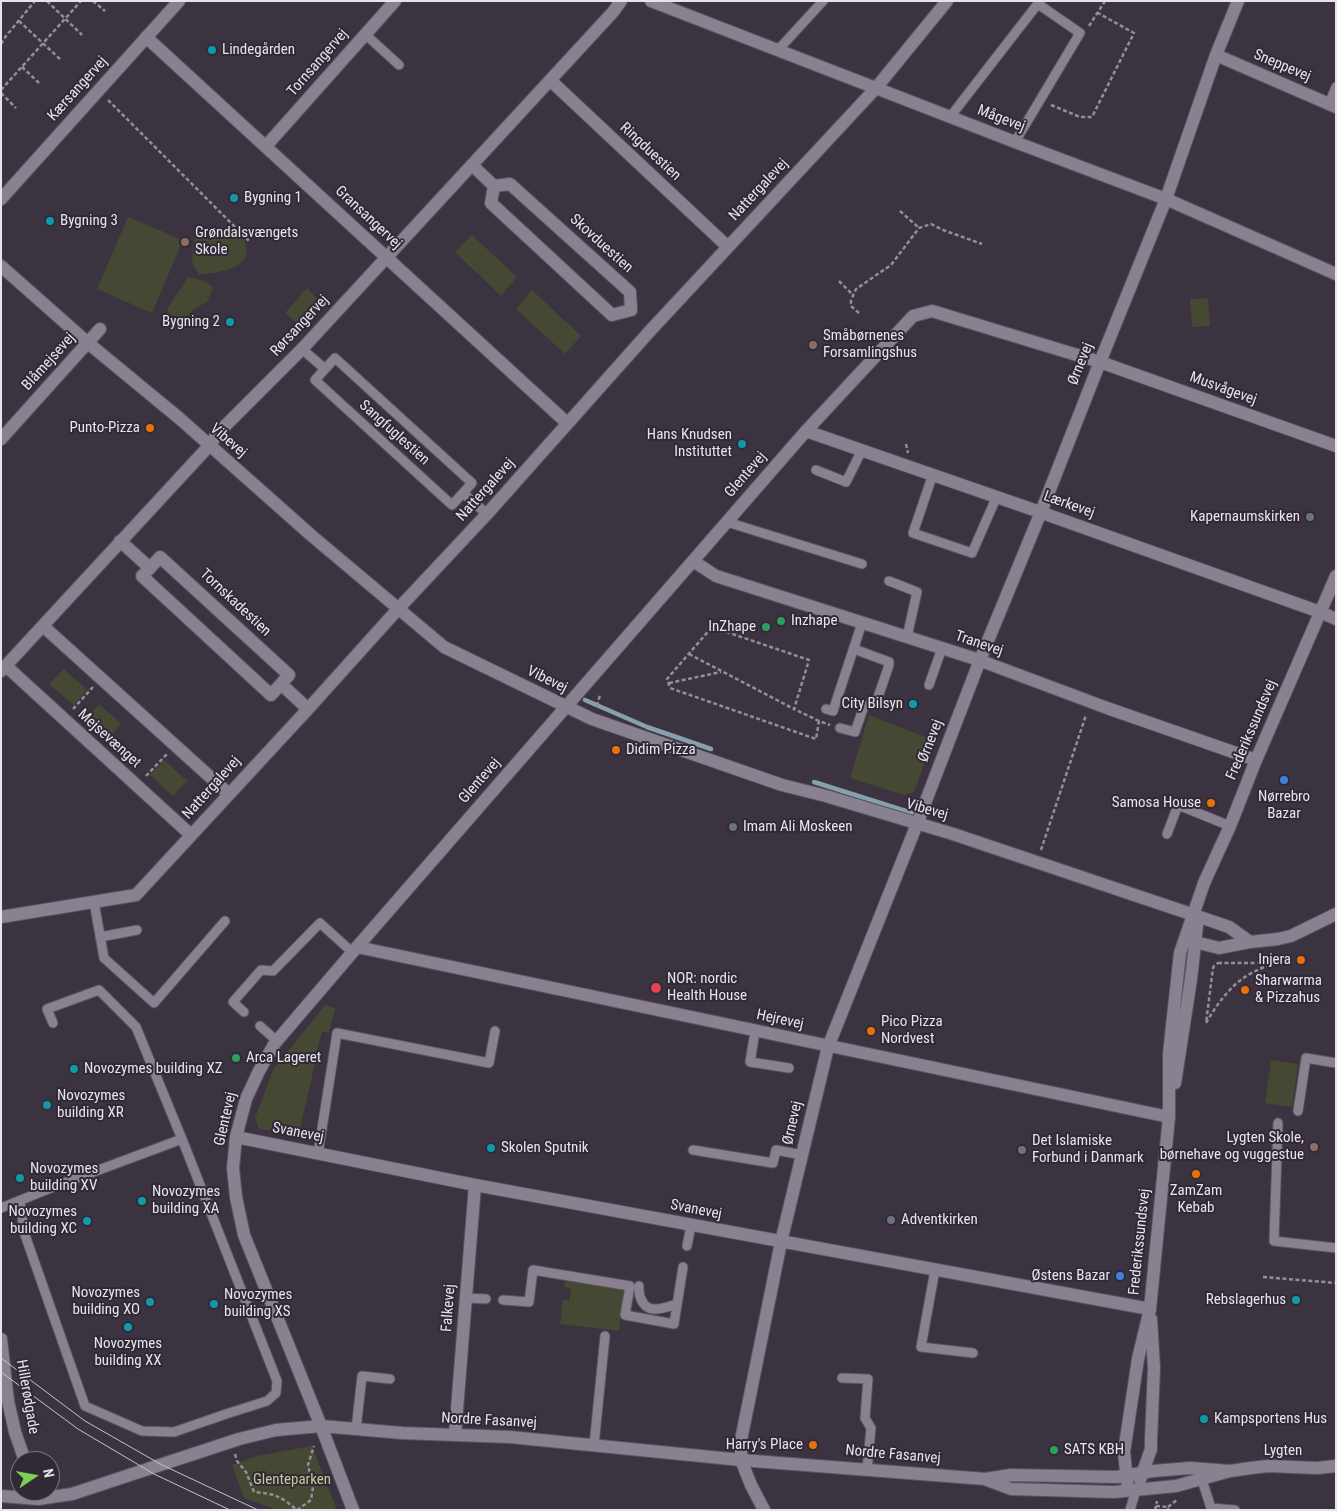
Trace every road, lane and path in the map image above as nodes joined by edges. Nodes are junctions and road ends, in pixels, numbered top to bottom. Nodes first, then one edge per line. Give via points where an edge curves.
1 (35, 1) edge
2 (47, 1) edge
3 (81, 1) edge
4 (94, 1) edge
5 (179, 1) edge
6 (395, 1) edge
7 (621, 1) edge
8 (651, 1) edge
9 (823, 1) edge
10 (947, 1) edge
11 (1105, 1) edge
12 (1238, 1) edge
13 (1039, 2) edge
14 (105, 11) dead end
15 (1098, 13) junction
16 (65, 19) junction
17 (19, 21) junction
18 (1080, 33) junction
19 (82, 34) dead end
20 (365, 34) junction
21 (146, 37) junction
22 (43, 43) junction
23 (1, 44) edge
24 (778, 50) junction
25 (1216, 55) junction
26 (61, 60) dead end
27 (399, 65) dead end
28 (22, 67) junction
29 (550, 80) junction
30 (39, 83) dead end
31 (1336, 87) edge
32 (876, 88) junction
33 (2, 90) edge
34 (98, 90) junction
35 (1040, 100) junction
36 (1332, 105) edge
37 (16, 108) dead end
38 (950, 117) junction
39 (1014, 142) junction
40 (266, 146) junction
41 (472, 165) junction
42 (494, 186) junction
43 (1, 199) edge
44 (1166, 199) junction
45 (900, 211) dead end
46 (919, 228) junction
47 (250, 242) dead end
48 (982, 244) dead end
49 (728, 247) junction
50 (386, 256) junction
51 (1, 266) edge
52 (1336, 274) edge
53 (839, 282) dead end
54 (853, 295) junction
55 (859, 313) dead end
56 (100, 329) dead end
57 (88, 343) junction
58 (302, 349) junction
59 (1100, 362) junction
60 (324, 370) junction
61 (567, 422) junction
62 (806, 431) junction
63 (1, 439) edge
64 (209, 446) junction
65 (1336, 446) edge
66 (862, 450) junction
67 (816, 470) dead end
68 (933, 474) junction
69 (463, 493) junction
70 (996, 496) junction
71 (1041, 512) junction
72 (487, 514) junction
73 (727, 522) junction
74 (120, 541) junction
75 (693, 561) junction
76 (862, 564) dead end
77 (150, 568) junction
78 (1336, 576) edge
79 (889, 581) dead end
80 (398, 609) junction
81 (1320, 612) junction
82 (1336, 620) edge
83 (862, 623) junction
84 (42, 626) junction
85 (907, 637) junction
86 (942, 648) junction
87 (854, 649) junction
88 (689, 654) junction
89 (980, 660) junction
90 (4, 669) edge
91 (722, 671) junction
92 (101, 678) junction
93 (281, 684) junction
94 (669, 684) junction
95 (929, 685) dead end
96 (600, 695) dead end
97 (599, 699) dead end
98 (1090, 702) junction
99 (566, 708) junction
100 (308, 709) junction
101 (794, 709) junction
102 (826, 709) dead end
103 (64, 720) junction
104 (819, 721) junction
105 (840, 728) joint
106 (175, 745) junction
107 (1256, 760) junction
108 (137, 786) junction
109 (229, 794) junction
110 (917, 824) junction
111 (1230, 826) junction
112 (1167, 834) dead end
113 (191, 835) junction
114 (1037, 862) junction
115 (94, 902) junction
116 (1336, 914) edge
117 (1, 917) edge
118 (1194, 919) junction
119 (225, 921) dead end
120 (137, 930) dead end
121 (100, 937) junction
122 (1195, 942) junction
123 (1250, 942) junction
124 (1219, 948) junction
125 (354, 950) junction
126 (1193, 962) junction
127 (1218, 963) junction
128 (1213, 968) junction
129 (244, 1012) dead end
130 (53, 1023) dead end
131 (260, 1026) dead end
132 (495, 1031) dead end
133 (755, 1032) junction
134 (277, 1041) junction
135 (828, 1047) junction
136 (1336, 1063) edge
137 (789, 1068) dead end
138 (1298, 1111) dead end
139 (1168, 1117) junction
140 (1278, 1123) dead end
141 (236, 1138) junction
142 (182, 1139) junction
143 (693, 1150) dead end
144 (318, 1154) junction
145 (802, 1155) junction
146 (474, 1185) junction
147 (20, 1201) junction
148 (1, 1208) edge
149 (691, 1225) junction
150 (782, 1242) junction
151 (687, 1246) dead end
152 (1336, 1248) edge
153 (683, 1267) dead end
154 (935, 1270) junction
155 (1263, 1277) dead end
156 (1336, 1283) edge
157 (638, 1286) dead end
158 (466, 1298) junction
159 (486, 1299) dead end
160 (503, 1300) dead end
161 (677, 1304) junction
162 (1150, 1309) junction
163 (605, 1336) dead end
164 (1, 1339) edge
165 (973, 1354) dead end
166 (842, 1378) dead end
167 (390, 1380) dead end
168 (321, 1426) junction
169 (356, 1429) junction
170 (455, 1434) junction
171 (231, 1441) junction
172 (594, 1445) junction
173 (22, 1451) edge
174 (741, 1460) junction
175 (1336, 1466) edge
176 (867, 1470) junction
177 (1230, 1471) junction
178 (1148, 1472) junction
179 (1122, 1476) junction
180 (985, 1479) junction
181 (1202, 1480) junction
182 (1132, 1490) junction
183 (60, 1496) edge
184 (1156, 1506) dead end
185 (1211, 1509) edge
186 (297, 1510) edge
187 (353, 1510) edge
188 (764, 1510) edge
189 (1130, 1510) edge
190 (1168, 1510) edge
191 (1235, 1510) edge

1 - 17 path
2 - 16 path
3 - 16 path
4 - 14 path
5 - 21 street, Kærsangervej
6 - 20 street, Tornsangervej
7 - 29 street, Rørsangervej
8 - 24 street, Mågevej
9 - 24 lane
10 - 32 street, Nattergalevej
11 - 15 path
12 - 25 street, Ørnevej
13 - 18 lane
13 - 38 lane
15 - 18 path via 1089,28
15 - 35 path via 1134,33 1092,117 1080,117
16 - 19 path
16 - 22 path
17 - 22 path
17 - 23 path
18 - 35 lane
20 - 27 lane
20 - 40 street, Tornsangervej
21 - 34 street, Kærsangervej
21 - 40 street, Gransangervej
22 - 26 path
22 - 28 path
24 - 32 street, Mågevej
25 - 36 street, Sneppevej
25 - 44 street, Ørnevej
28 - 30 path
28 - 33 path
29 - 41 street, Rørsangervej
29 - 49 street, Ringduestien
31 - 36 lane
32 - 38 street, Mågevej
32 - 49 street, Nattergalevej
33 - 37 path
34 - 43 street, Kærsangervej
34 - 47 path
35 - 39 lane
38 - 39 street, Mågevej
39 - 44 street, Mågevej
40 - 50 street, Gransangervej
41 - 42 street
41 - 50 street, Rørsangervej
42 - 42 street, Skovduestien via 491,203 612,315 631,310 630,292 510,184
44 - 52 street, Mågevej
44 - 59 street, Ørnevej
45 - 46 path
46 - 48 path via 931,224
46 - 54 path via 891,265 856,289
49 - 61 street, Nattergalevej
50 - 58 street, Rørsangervej
50 - 61 street, Gransangervej
51 - 57 street, Vibevej
53 - 54 path
54 - 55 path via 851,306
56 - 57 street, Blåmejsevej
57 - 63 street, Blåmejsevej
57 - 64 street, Vibevej
58 - 60 lane
58 - 64 street, Rørsangervej via 218,433
59 - 62 street, Glentevej via 932,311 913,316
59 - 65 street, Musvågevej
59 - 71 street, Ørnevej
60 - 69 lane, Sangfuglestien via 335,358 472,483
60 - 69 lane, Sangfuglestien via 315,380 452,505
61 - 72 street, Nattergalevej
62 - 66 street, Lærkevej
62 - 73 street, Glentevej
64 - 74 street, Rørsangervej
64 - 80 street, Vibevej
66 - 67 lane via 846,482
66 - 68 street, Lærkevej
68 - 70 street, Lærkevej
68 - 70 lane via 914,533 972,552
69 - 72 lane
70 - 71 street, Lærkevej
71 - 81 street, Lærkevej
71 - 89 street, Ørnevej
72 - 80 street, Nattergalevej
73 - 75 street, Glentevej
73 - 76 lane
74 - 77 street
74 - 84 street, Rørsangervej
75 - 83 street, Tranevej via 716,576
75 - 99 street, Glentevej
77 - 93 street, Tornskadestien via 160,557 289,675
77 - 93 street via 142,576 272,695
78 - 81 street, Frederikssundsvej
79 - 85 lane via 917,592
80 - 99 street, Vibevej via 444,647
80 - 100 street, Nattergalevej
81 - 82 street, Lærkevej
81 - 107 street, Frederikssundsvej
83 - 85 street, Tranevej
83 - 87 lane
84 - 90 street, Rørsangervej
84 - 92 street
85 - 86 street, Tranevej
86 - 89 street, Tranevej
86 - 95 lane
87 - 102 lane via 833,711
87 - 105 lane via 889,662 889,665 876,703 864,706 855,732
88 - 91 path
88 - 94 path via 667,679
88 - 101 path via 712,627 809,660
89 - 98 street, Tranevej
89 - 110 street, Ørnevej
90 - 103 street, Mejsevænget
91 - 94 path
91 - 101 path
92 - 103 path
92 - 106 street
93 - 100 street
94 - 104 path via 670,688 816,739
96 - 97 path
98 - 107 street, Tranevej
98 - 114 path
99 - 110 street, Vibevej via 592,720 782,785
99 - 125 street, Glentevej
100 - 109 street, Nattergalevej
101 - 104 path
103 - 108 street, Mejsevænget
104 - 105 path
106 - 108 path
106 - 109 street
107 - 111 street, Frederikssundsvej
108 - 113 street, Mejsevænget
109 - 113 street, Nattergalevej
110 - 114 street, Vibevej
110 - 135 street, Ørnevej
111 - 112 lane via 1178,805
111 - 118 street, Frederikssundsvej via 1204,883
113 - 115 street, Nattergalevej via 136,895
114 - 118 street, Vibevej
115 - 117 street, Nattergalevej
115 - 121 lane
116 - 123 street via 1291,936
118 - 122 street via 1190,932
118 - 123 street, Vibevej via 1229,927
118 - 139 street, Frederikssundsvej via 1179,958
119 - 121 lane via 154,1003 104,958
120 - 121 lane
122 - 124 street
122 - 126 street, Frederikssundsvej
123 - 124 street
124 - 127 path
125 - 129 lane via 320,923 273,971 261,970 233,1002
125 - 133 street, Hejrevej
125 - 134 street, Glentevej
126 - 128 path
126 - 139 street, Frederikssundsvej
127 - 128 path
127 - 128 path via 1273,962 1234,986 1206,1022
130 - 142 lane via 47,1009 100,990 136,1027
131 - 134 lane
132 - 144 lane via 489,1064 337,1033
133 - 135 street, Hejrevej
133 - 137 lane via 750,1062
134 - 141 street, Glentevej via 246,1099
135 - 139 street, Hejrevej
135 - 145 street, Ørnevej
136 - 138 lane via 1306,1058
139 - 162 street, Frederikssundsvej
140 - 152 lane via 1274,1240
141 - 144 street, Svanevej
141 - 168 street, Glentevej via 233,1168 244,1235
142 - 147 lane
142 - 147 lane via 277,1381 276,1393 267,1402 174,1432 142,1431 85,1406 24,1232
143 - 145 lane via 773,1163 776,1150
144 - 146 street, Svanevej
145 - 150 street, Ørnevej
146 - 149 street, Svanevej
146 - 158 street, Falkevej
147 - 148 lane
149 - 150 street, Svanevej
149 - 151 lane
150 - 154 street, Svanevej
150 - 174 street, Ørnevej via 741,1440
153 - 161 lane
154 - 162 street, Svanevej
154 - 165 lane via 921,1347
155 - 156 path
157 - 161 lane via 641,1300 647,1307 655,1309
158 - 159 lane
158 - 170 street, Falkevej
160 - 161 lane via 529,1302 533,1270 630,1286 625,1315 674,1324
162 - 178 street, Frederikssundsvej via 1154,1368
162 - 179 street, Frederikssundsvej via 1138,1359
163 - 172 lane
164 - 173 street, Hillerødgade via 8,1401
166 - 176 lane via 868,1379 865,1418 871,1428
167 - 169 lane via 362,1376
168 - 169 street, Nordre Fasanvej
168 - 171 street, Nordre Fasanvej via 276,1430
168 - 186 path via 308,1465 314,1487 311,1500
168 - 187 street, Glentevej
169 - 170 street, Nordre Fasanvej
170 - 172 street, Nordre Fasanvej
171 - 183 street, Nordre Fasanvej
171 - 186 path via 254,1492 285,1499
172 - 174 street, Nordre Fasanvej
174 - 176 street, Nordre Fasanvej
174 - 188 street, Ørnevej
175 - 177 street, Lygten via 1268,1466
176 - 180 street, Nordre Fasanvej
177 - 178 street, Lygten via 1190,1468
177 - 181 street, Lygten
178 - 179 street, Nordre Fasanvej
178 - 182 street, Frederikssundsvej
179 - 180 street, Nordre Fasanvej via 1011,1475
179 - 182 street, Frederikssundsvej
180 - 182 street, Nordre Fasanvej via 1011,1489
181 - 182 street, Lygten
181 - 185 lane
182 - 189 lane
184 - 190 path via 1168,1507
185 - 191 lane

